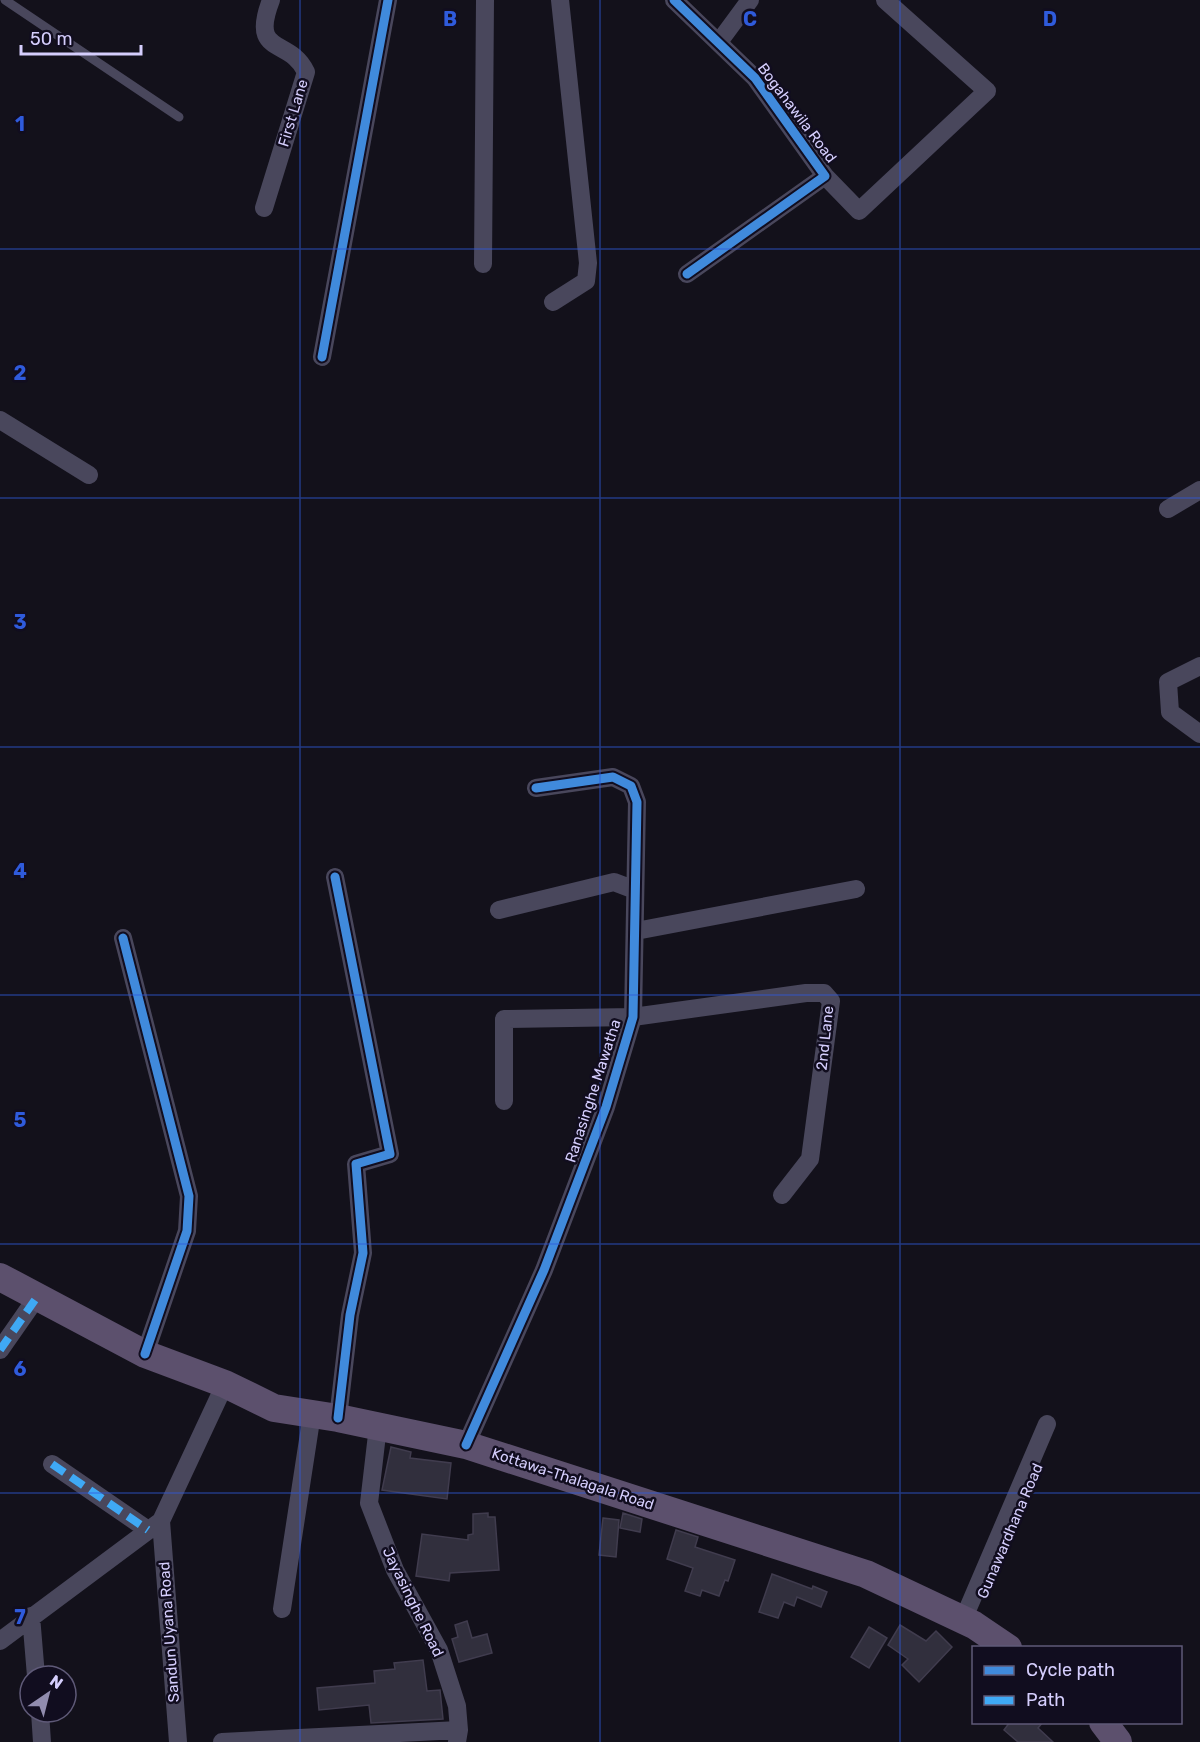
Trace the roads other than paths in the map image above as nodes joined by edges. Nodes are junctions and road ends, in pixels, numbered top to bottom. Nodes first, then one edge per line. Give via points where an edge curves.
1 (5, 0) edge
2 (271, 0) edge
3 (388, 0) edge
4 (485, 0) edge
5 (560, 0) edge
6 (674, 0) edge
7 (750, 0) edge
8 (885, 0) edge
9 (719, 42) junction
10 (179, 117) dead end
11 (825, 176) junction
12 (264, 208) dead end
13 (483, 264) dead end
14 (687, 274) dead end
15 (553, 302) dead end
16 (322, 357) dead end
17 (0, 420) edge
18 (89, 475) dead end
19 (1200, 490) edge
20 (1168, 509) dead end
21 (1200, 666) edge
22 (1200, 734) edge
23 (536, 789) dead end
24 (335, 877) dead end
25 (856, 889) dead end
26 (635, 890) junction
27 (499, 910) dead end
28 (636, 931) junction
29 (123, 938) dead end
30 (633, 1017) junction
31 (504, 1101) dead end
32 (782, 1195) dead end
33 (0, 1277) edge
34 (37, 1297) junction
35 (0, 1350) edge
36 (145, 1354) junction
37 (225, 1384) junction
38 (325, 1416) junction
39 (378, 1426) junction
40 (1049, 1431) dead end
41 (466, 1444) junction
42 (52, 1464) dead end
43 (154, 1525) junction
44 (282, 1609) dead end
45 (31, 1616) junction
46 (967, 1622) junction
47 (0, 1641) edge
48 (1006, 1646) edge
49 (35, 1664) edge
50 (41, 1724) edge
51 (1104, 1724) edge
52 (458, 1736) edge
53 (42, 1742) edge
54 (178, 1742) edge
55 (222, 1742) edge
56 (1118, 1742) edge

1 - 10 lane
2 - 12 street, First Lane via 263,27 267,39 302,64 306,72
3 - 16 street
4 - 13 street
5 - 15 street via 588,263 586,281
6 - 9 street, Bogahawila Road
7 - 9 street
8 - 11 street via 987,91 859,211
9 - 11 street, Bogahawila Road via 755,78
11 - 14 street, Bogahawila Road
17 - 18 street
19 - 20 street
21 - 22 street via 1168,682 1170,712
23 - 26 street, Ranasinghe Mawatha via 613,777 631,786 637,802
24 - 38 street via 390,1154 356,1164 363,1253
25 - 28 street
26 - 27 street via 614,882
26 - 28 street, Ranasinghe Mawatha
28 - 30 street, Ranasinghe Mawatha
29 - 36 street via 189,1196 187,1231
30 - 31 street, 2nd Lane via 504,1019
30 - 32 street, 2nd Lane via 806,993 824,993 831,1001 810,1158
30 - 41 street, Ranasinghe Mawatha via 606,1107 544,1270
33 - 34 main road, Kottawa-Thalagala Road
34 - 35 street
34 - 36 main road, Kottawa-Thalagala Road
36 - 37 main road, Kottawa-Thalagala Road
37 - 38 main road, Kottawa-Thalagala Road via 274,1408
37 - 43 street
38 - 39 main road, Kottawa-Thalagala Road
38 - 44 street
39 - 41 main road, Kottawa-Thalagala Road
39 - 52 street, Jayasinghe Road via 369,1503 395,1570 439,1650 457,1706
40 - 46 street
41 - 46 main road, Kottawa-Thalagala Road via 866,1574
42 - 43 street
43 - 45 street
43 - 54 street, Sandun Uyana Road
45 - 47 street
45 - 49 street
46 - 48 main road, Kottawa-Thalagala Road
50 - 53 street
51 - 56 main road
52 - 55 street

